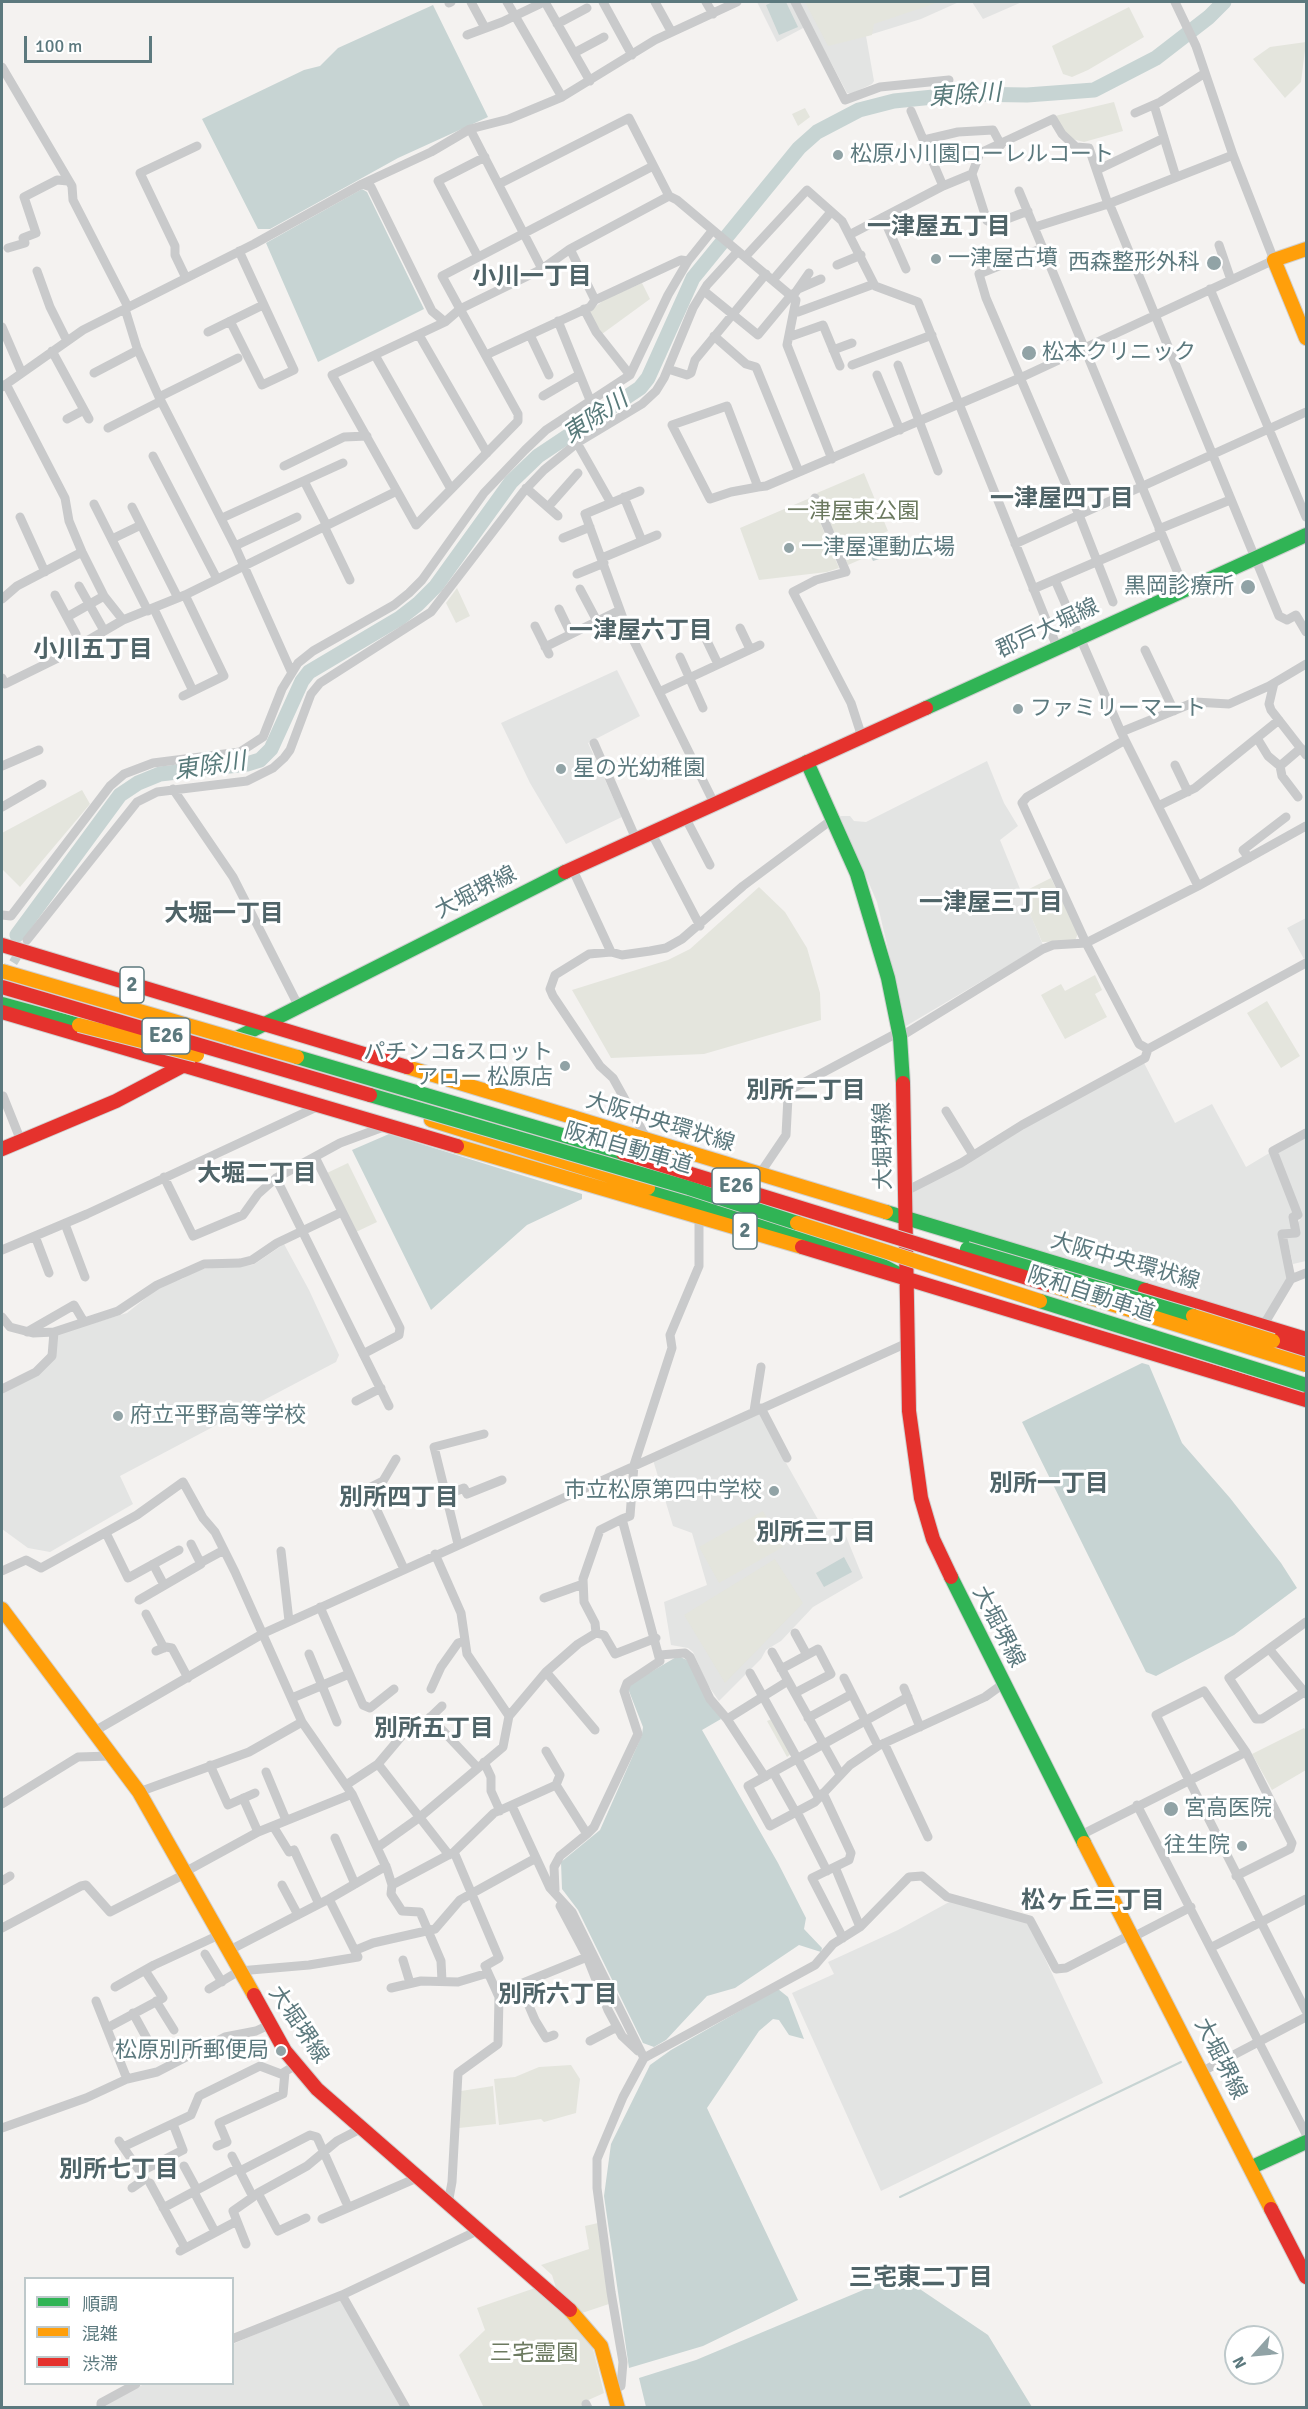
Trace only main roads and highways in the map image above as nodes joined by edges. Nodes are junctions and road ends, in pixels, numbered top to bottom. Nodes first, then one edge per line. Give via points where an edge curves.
1 (1306, 249) edge
2 (1306, 338) edge
3 (1306, 535) edge
4 (807, 762) junction
5 (2, 945) edge
6 (2, 961) edge
7 (2, 971) edge
8 (2, 987) edge
9 (2, 1004) edge
10 (2, 1012) edge
11 (162, 1017) junction
12 (263, 1025) junction
13 (182, 1066) junction
14 (330, 1084) junction
15 (350, 1090) junction
16 (2, 1149) edge
17 (906, 1220) junction
18 (878, 1231) junction
19 (905, 1277) junction
20 (1306, 1339) edge
21 (1306, 1351) edge
22 (1306, 1365) edge
23 (1306, 1385) edge
24 (1306, 1400) edge
25 (2, 1609) edge
26 (1306, 2142) edge
27 (1252, 2167) junction
28 (1305, 2271) edge
29 (618, 2408) edge

1 - 2 main road via 1274,260
3 - 4 main road, 郡戸大堀線
4 - 12 main road, 大堀堺線 via 572,868
4 - 17 main road, 大堀堺線 via 834,818 875,929 899,1034 906,1119
5 - 12 main road, 大阪中央環状線 / 2
6 - 11 main road, E26, bridge
7 - 11 main road, 阪和自動車道 / E26, bridge
8 - 14 main road, 阪和自動車道 / E26, bridge
9 - 14 main road, bridge via 168,1049
10 - 13 main road, 2
11 - 18 main road, 阪和自動車道 / E26, bridge via 605,1146
12 - 13 main road, 大堀堺線
12 - 17 main road, 大阪中央環状線 / 2
13 - 16 main road, 大堀堺線 via 116,1101
13 - 19 main road, 2
14 - 15 main road, 阪和自動車道 / E26, bridge
15 - 19 main road, bridge via 540,1157 868,1258
15 - 23 main road, 阪和自動車道 / E26, bridge via 689,1188
17 - 19 main road, 大堀堺線
17 - 20 main road, 大阪中央環状線 / 2
18 - 21 main road, bridge via 989,1254
18 - 22 main road, 阪和自動車道 / E26, bridge
19 - 24 main road, 2
19 - 27 main road, 大堀堺線 via 909,1412 921,1498 933,1539 952,1584
25 - 29 main road, 大堀堺線 via 139,1792 291,2069 563,2303 593,2334 601,2346
26 - 27 main road
27 - 28 main road, 大堀堺線

